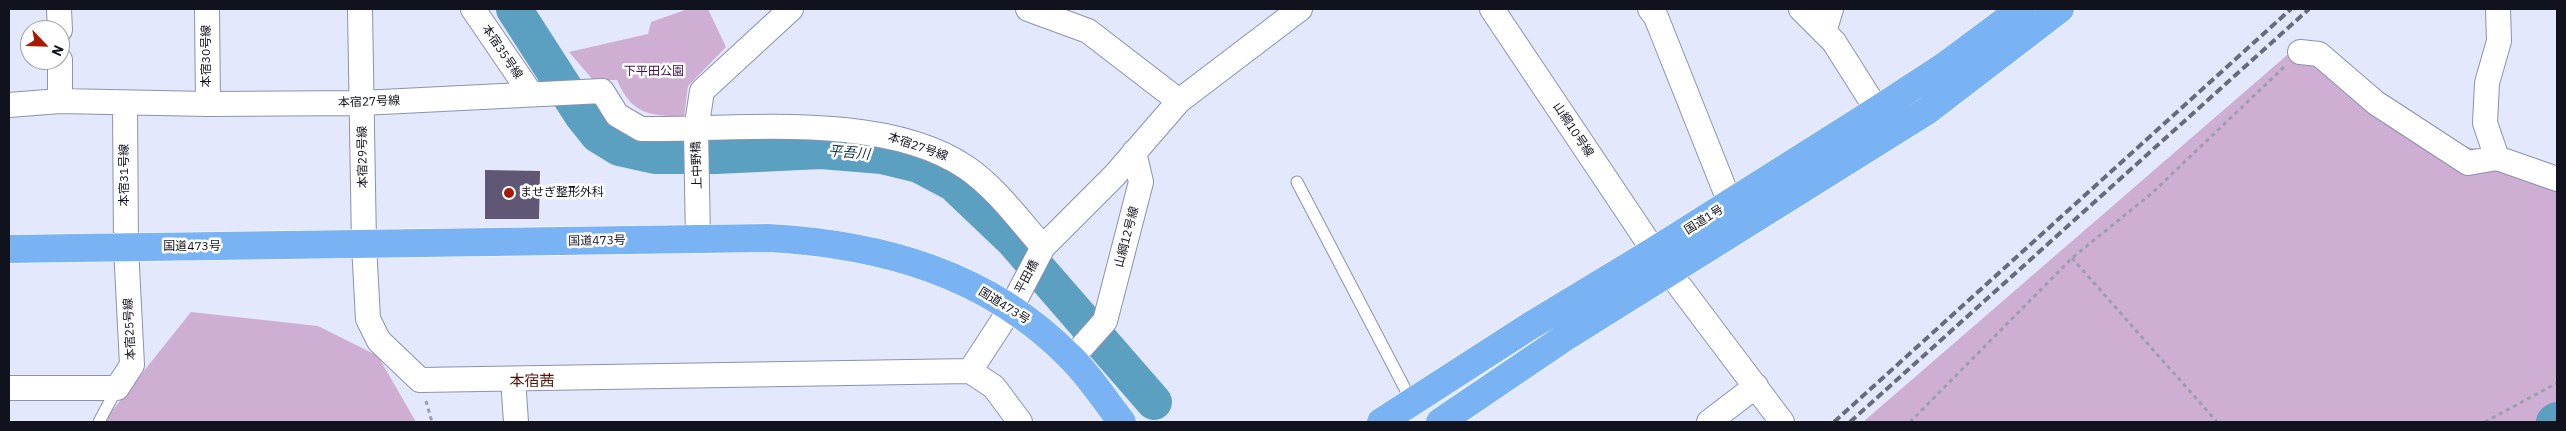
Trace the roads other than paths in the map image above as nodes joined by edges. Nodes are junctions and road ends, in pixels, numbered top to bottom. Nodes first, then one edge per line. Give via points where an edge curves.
1 (207, 9) edge
2 (360, 9) edge
3 (473, 9) edge
4 (792, 9) edge
5 (1028, 9) edge
6 (1492, 9) edge
7 (1801, 9) edge
8 (1831, 9) edge
9 (2021, 9) edge
10 (2060, 9) edge
11 (2498, 9) edge
12 (1658, 11) edge
13 (1288, 13) edge
14 (1824, 32) junction
15 (2300, 52) road end
16 (60, 70) edge
17 (538, 94) junction
18 (60, 101) junction
19 (1179, 102) junction
20 (362, 103) junction
21 (125, 104) junction
22 (208, 104) junction
23 (9, 105) edge
24 (1877, 110) junction
25 (696, 130) junction
26 (1134, 152) junction
27 (2497, 158) junction
28 (2557, 179) edge
29 (1297, 182) dead end
30 (1730, 203) junction
31 (698, 239) junction
32 (364, 245) junction
33 (126, 247) junction
34 (1043, 247) junction
35 (9, 249) edge
36 (1662, 262) junction
37 (1011, 308) junction
38 (1072, 358) junction
39 (970, 371) junction
40 (513, 379) junction
41 (1756, 386) junction
42 (9, 388) edge
43 (117, 388) junction
44 (1412, 402) junction
45 (99, 422) edge
46 (516, 422) edge
47 (1020, 422) edge
48 (1122, 422) edge
49 (1382, 422) edge
50 (1440, 422) edge
51 (1709, 422) edge
52 (1782, 422) edge

1 - 22 street, 本宿30号線
2 - 20 street, 本宿29号線
3 - 17 street, 本宿35号線
4 - 25 street, 上中野橋 via 702,91
5 - 19 street via 1088,31
6 - 36 street, 山綱10号線
7 - 14 street
8 - 14 street
9 - 24 highway, 国道1号 via 1946,65
10 - 36 highway, 国道1号 via 1927,111
11 - 27 street via 2499,41 2487,83 2485,122
12 - 30 street
13 - 19 street, 平田橋
14 - 24 street via 1834,42
15 - 27 street via 2319,54 2376,104 2468,163
16 - 18 street
17 - 20 street, 本宿27号線
17 - 25 street, 本宿27号線 via 602,91 617,115 641,129
18 - 21 street, 本宿27号線
18 - 23 street
19 - 26 street, 平田橋
20 - 22 street, 本宿27号線
20 - 32 street, 本宿29号線
21 - 22 street, 本宿27号線
21 - 33 street, 本宿31号線
24 - 30 highway, 国道1号
25 - 31 street, 上中野橋
25 - 34 street, 本宿27号線 via 784,128 863,132 898,138 949,157 990,187
26 - 34 street, 平田橋
26 - 38 street, 山綱12号線 via 1141,182 1105,321
27 - 28 street
29 - 44 lane
30 - 36 highway, 国道1号
31 - 32 highway, 国道473号
31 - 37 highway, 国道473号 via 808,240 875,251 942,273
32 - 33 highway, 国道473号
32 - 40 street, 本宿29号線 via 368,319 379,341 420,380
33 - 35 highway, 国道473号
33 - 43 street, 本宿25号線 via 132,365
34 - 37 street, 平田橋
36 - 41 street, 山綱10号線
36 - 44 highway, 国道1号 via 1530,326
36 - 50 highway, 国道1号 via 1564,338
37 - 38 highway, 国道473号 via 1042,330
37 - 39 street, 平田橋
38 - 48 highway, 国道473号
39 - 40 street, 本宿29号線
39 - 47 street via 994,387
40 - 46 street
41 - 51 street
41 - 52 street, 山綱10号線
42 - 43 street
43 - 45 lane
44 - 49 highway, 国道1号

